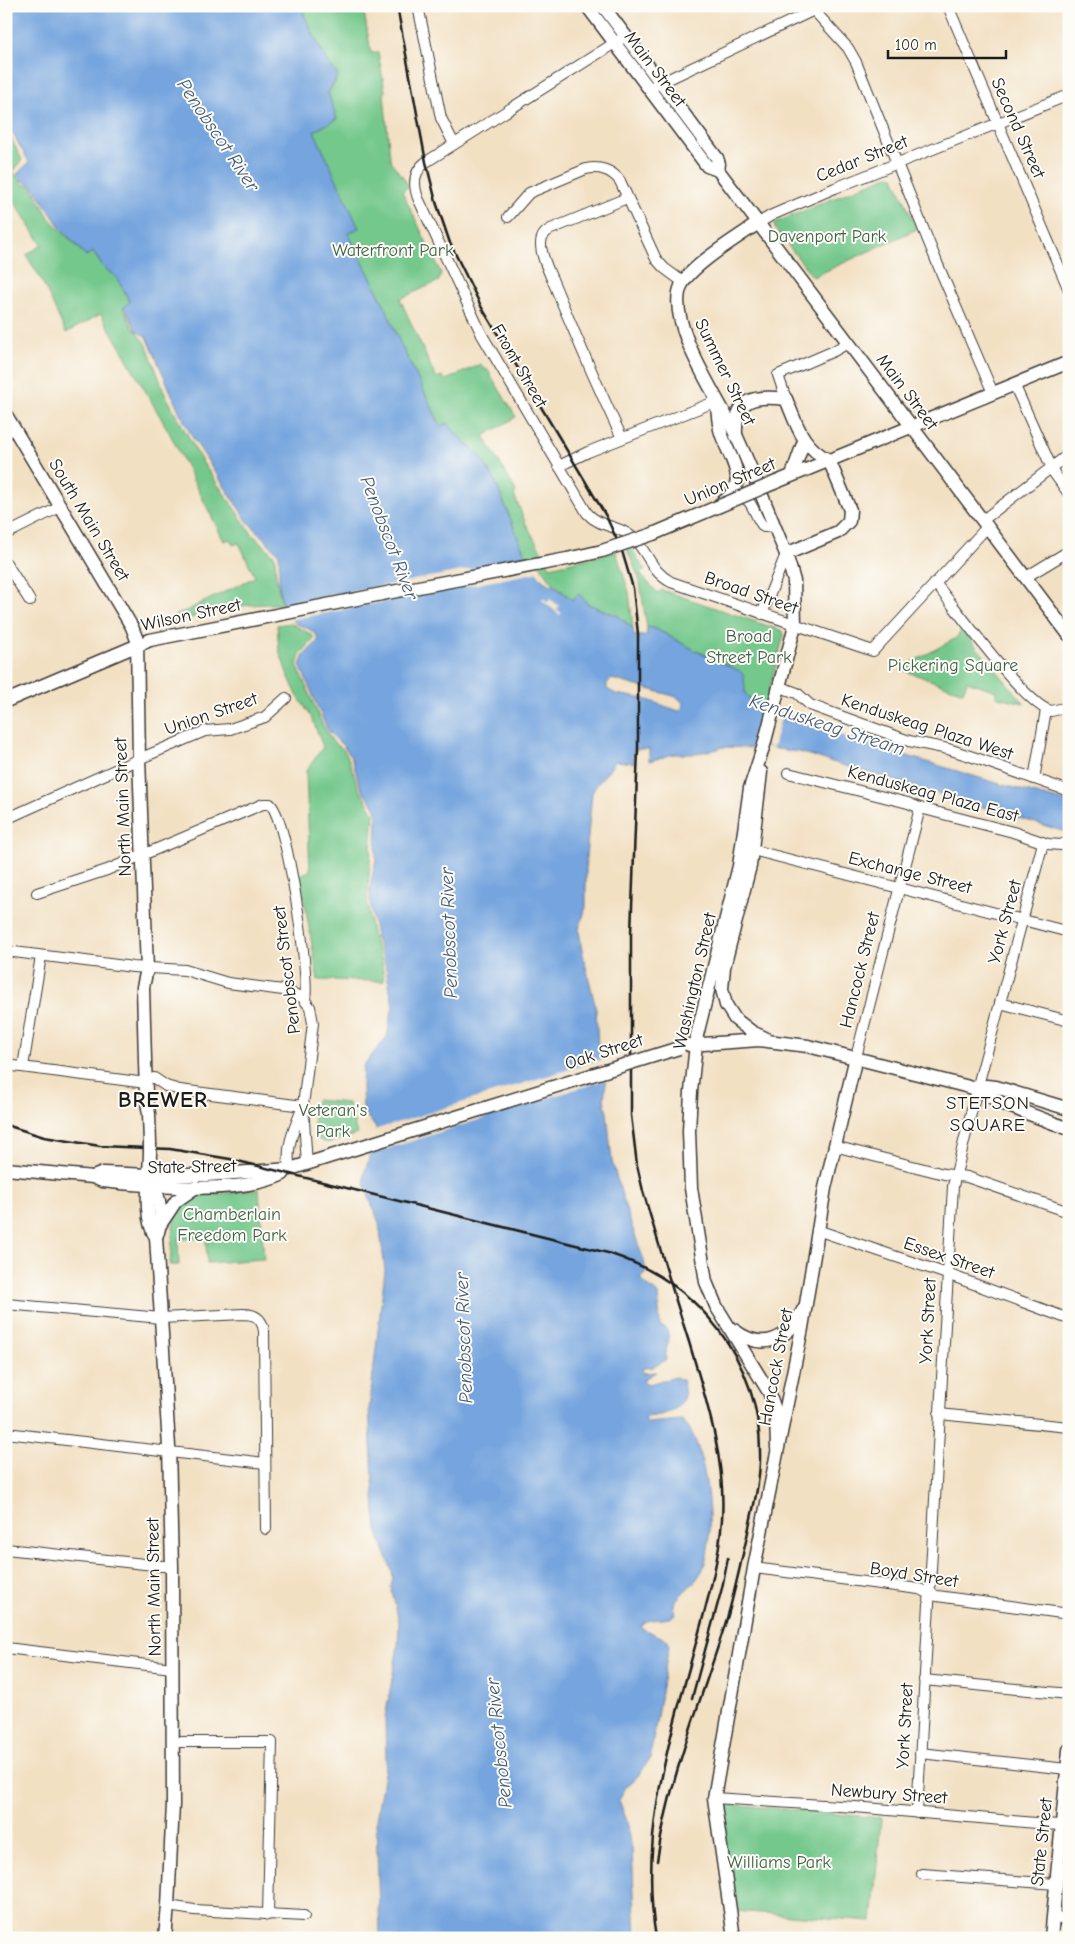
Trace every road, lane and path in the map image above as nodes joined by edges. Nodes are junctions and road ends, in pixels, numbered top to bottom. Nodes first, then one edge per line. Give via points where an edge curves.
1 (418, 6) edge
2 (587, 6) edge
3 (948, 6) edge
4 (607, 8) edge
5 (812, 8) edge
6 (620, 40) junction
7 (654, 85) junction
8 (1069, 94) edge
9 (997, 123) junction
10 (454, 144) junction
11 (898, 163) junction
12 (627, 198) junction
13 (508, 217) dead end
14 (757, 224) junction
15 (683, 282) junction
16 (1069, 290) edge
17 (848, 343) junction
18 (1067, 365) edge
19 (1014, 384) junction
20 (993, 393) junction
21 (786, 399) junction
22 (717, 400) junction
23 (7, 419) edge
24 (911, 426) junction
25 (736, 436) junction
26 (622, 438) junction
27 (804, 440) junction
28 (1069, 454) edge
29 (829, 460) junction
30 (559, 466) junction
31 (1052, 468) junction
32 (792, 475) junction
33 (1069, 494) edge
34 (62, 506) junction
35 (717, 507) junction
36 (985, 523) junction
37 (774, 526) junction
38 (6, 534) edge
39 (636, 542) junction
40 (1069, 551) edge
41 (786, 554) junction
42 (6, 563) edge
43 (1026, 577) junction
44 (935, 583) junction
45 (392, 592) joint
46 (30, 601) dead end
47 (762, 614) junction
48 (795, 625) junction
49 (1069, 635) edge
50 (137, 644) junction
51 (780, 687) junction
52 (286, 698) dead end
53 (6, 701) edge
54 (1069, 707) edge
55 (1046, 710) junction
56 (139, 759) junction
57 (788, 773) dead end
58 (1034, 779) junction
59 (1069, 791) edge
60 (920, 808) junction
61 (6, 819) edge
62 (1069, 842) edge
63 (1043, 843) junction
64 (747, 849) junction
65 (142, 855) junction
66 (898, 887) junction
67 (37, 893) dead end
68 (1023, 919) junction
69 (1069, 932) edge
70 (6, 951) edge
71 (41, 956) junction
72 (147, 969) junction
73 (305, 1000) junction
74 (1000, 1004) junction
75 (1069, 1021) edge
76 (773, 1040) junction
77 (696, 1044) junction
78 (856, 1057) junction
79 (6, 1065) edge
80 (23, 1067) junction
81 (150, 1080) junction
82 (977, 1089) junction
83 (303, 1106) junction
84 (1069, 1109) edge
85 (479, 1110) joint
86 (1069, 1129) edge
87 (834, 1146) junction
88 (307, 1164) junction
89 (6, 1169) edge
90 (290, 1169) junction
91 (955, 1175) junction
92 (151, 1183) junction
93 (196, 1187) junction
94 (1069, 1212) edge
95 (818, 1230) junction
96 (158, 1231) junction
97 (947, 1274) junction
98 (807, 1300) junction
99 (6, 1304) edge
100 (161, 1318) junction
101 (1069, 1319) edge
102 (729, 1325) junction
103 (939, 1414) junction
104 (1069, 1427) edge
105 (6, 1433) edge
106 (777, 1448) junction
107 (169, 1453) junction
108 (265, 1463) junction
109 (266, 1528) dead end
110 (6, 1549) edge
111 (172, 1567) junction
112 (754, 1568) junction
113 (929, 1593) junction
114 (1069, 1614) edge
115 (6, 1648) edge
116 (172, 1668) junction
117 (924, 1680) junction
118 (1069, 1694) edge
119 (173, 1742) junction
120 (1069, 1750) edge
121 (920, 1753) junction
122 (1067, 1769) junction
123 (714, 1798) junction
124 (917, 1812) junction
125 (1065, 1826) edge
126 (922, 1874) dead end
127 (1056, 1884) junction
128 (168, 1906) junction
129 (268, 1915) junction
130 (1053, 1915) junction
131 (304, 1916) dead end
132 (1069, 1922) edge
133 (165, 1938) edge
134 (734, 1938) edge
135 (1050, 1938) edge

1 - 10 street via 441,118
2 - 6 main road, Main Street
3 - 9 street, Second Street
4 - 6 main road, Main Street
5 - 7 street
5 - 11 street via 848,48 856,62
6 - 7 main road, Main Street
6 - 10 street
7 - 14 main road, Main Street via 717,158 718,170
8 - 9 street, Cedar Street
9 - 11 street, Cedar Street
9 - 16 street, Second Street
10 - 30 street, Front Street via 424,164 415,176 418,198 486,344
11 - 14 street, Cedar Street
11 - 20 street
12 - 13 street via 620,181 612,173 602,168 590,168 529,193
12 - 15 street via 656,259
12 - 26 street via 551,229 543,237 541,247
14 - 15 main road, Cedar Street via 698,266
14 - 17 main road, Main Street
15 - 22 main road, Summer Street via 678,300 680,319
17 - 21 street via 778,375
17 - 24 main road, Main Street
18 - 19 main road, Union Street
19 - 20 main road, Union Street
19 - 31 street
20 - 24 main road, Union Street
21 - 25 main road via 760,397 748,402 740,412
21 - 27 main road
22 - 25 main road, Summer Street
22 - 26 street
22 - 35 main road, bridge via 720,431 736,470 737,481 729,497
23 - 34 main road, South Main Street
24 - 29 main road, Union Street
24 - 36 main road, Main Street
25 - 37 main road, Summer Street
26 - 30 street
27 - 29 main road
27 - 32 main road
28 - 31 street
29 - 32 main road, Union Street
29 - 41 main road via 850,510 849,521 838,532
30 - 39 street, Front Street via 592,519 628,534
31 - 33 street
31 - 36 street
32 - 35 main road, Union Street, bridge
34 - 38 street
34 - 50 main road, South Main Street via 132,627
35 - 45 main road, Union Street, bridge via 596,552
36 - 43 main road, Main Street
36 - 44 street
37 - 39 street via 762,526 750,502 741,498
37 - 41 main road, Summer Street
39 - 47 street, Broad Street via 656,571 667,580
40 - 43 street
41 - 47 street
41 - 48 main road, Washington Street via 794,581
42 - 46 street
43 - 49 main road, Main Street
44 - 48 street, Broad Street via 873,651
44 - 55 street via 1006,671
45 - 50 main road, Wilson Street
47 - 48 street, Broad Street
48 - 51 main road, Washington Street
50 - 53 main road, Wilson Street
50 - 56 main road, North Main Street
51 - 58 street, Kenduskeag Plaza West via 795,691 812,706 908,741 948,749
51 - 64 main road, Washington Street via 764,745
52 - 56 street, Union Street via 265,717 230,729 205,731
54 - 55 street
55 - 58 street
56 - 61 street, Union Street
56 - 65 main road, North Main Street
57 - 60 street, Kenduskeag Plaza East
58 - 59 street, Kenduskeag Plaza West
60 - 63 street, Kenduskeag Plaza East
60 - 66 street, Hancock Street
62 - 63 street, Kenduskeag Plaza East via 1058,845
63 - 68 street, York Street
64 - 66 street, Exchange Street
64 - 76 main road, Washington Street via 746,884 724,967 722,990 735,1019 752,1032
64 - 77 main road, Washington Street
65 - 67 street via 97,874
65 - 72 main road, North Main Street
65 - 73 street, Penobscot Street via 263,804 270,804 285,841 299,914 307,980
66 - 68 street, Exchange Street
66 - 78 street, Hancock Street
68 - 69 street, Exchange Street
68 - 74 street, York Street
70 - 71 street
71 - 72 street
71 - 80 street
72 - 73 street via 191,971 232,984 289,991
72 - 81 main road, North Main Street via 143,987
73 - 83 street, Penobscot Street via 313,1022
74 - 75 street
74 - 82 street, York Street
76 - 77 main road, Oak Street
76 - 78 main road, Oak Street
77 - 85 main road, Oak Street, bridge
77 - 102 main road, Washington Street via 690,1106 691,1188 706,1282
78 - 82 main road, Oak Street
78 - 87 main road, Hancock Street
79 - 80 street
80 - 81 street
81 - 83 street via 180,1090
81 - 92 main road, North Main Street via 146,1100
82 - 84 main road via 996,1087
82 - 86 main road via 996,1102
82 - 91 street, York Street
83 - 88 street
83 - 90 street via 291,1140
85 - 88 main road, State Street
87 - 91 street
87 - 95 main road, Hancock Street
88 - 90 main road, State Street
89 - 92 main road, State Street via 93,1177 104,1173
90 - 92 main road, State Street
90 - 93 main road, State Street via 255,1183
91 - 94 street
91 - 97 street, York Street
92 - 93 main road, State Street
92 - 96 main road, North Main Street via 150,1226
93 - 96 main road via 176,1201
95 - 97 street, Essex Street
95 - 98 main road, Hancock Street
96 - 100 main road, North Main Street
97 - 101 street, Essex Street
97 - 103 street, York Street
98 - 102 main road via 792,1327 774,1339 748,1338
98 - 106 main road, Hancock Street
99 - 100 street
100 - 107 main road, North Main Street
100 - 108 street via 243,1314 259,1319 264,1331
102 - 106 main road, Washington Street via 772,1399 777,1420
103 - 104 street
103 - 113 street, York Street
105 - 107 street
106 - 112 main road, Hancock Street
107 - 108 street
107 - 111 main road, North Main Street
108 - 109 street
110 - 111 street
111 - 116 main road, North Main Street
112 - 113 street, Boyd Street via 919,1589
112 - 123 main road, Hancock Street
113 - 114 street, Boyd Street
113 - 117 street, York Street
115 - 116 street
116 - 119 main road, North Main Street
117 - 118 street
117 - 121 street, York Street
119 - 128 main road, North Main Street
119 - 129 street via 272,1742
120 - 122 main road, State Street
121 - 122 street
121 - 124 street, York Street
122 - 125 main road, State Street
123 - 124 street, Newbury Street
123 - 134 main road, Hancock Street
124 - 125 street, Newbury Street
125 - 127 main road, State Street
126 - 127 street
127 - 130 main road, State Street
128 - 129 street
128 - 133 main road, North Main Street
129 - 131 street
130 - 132 street
130 - 135 main road, State Street

